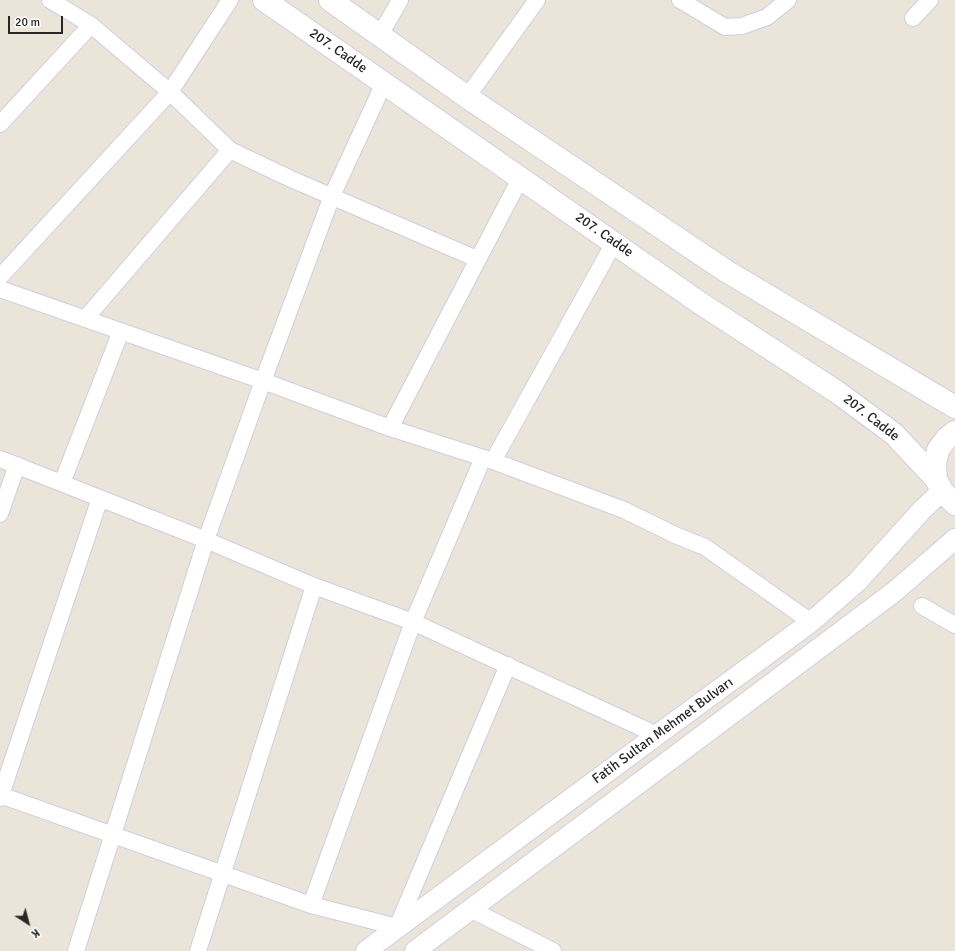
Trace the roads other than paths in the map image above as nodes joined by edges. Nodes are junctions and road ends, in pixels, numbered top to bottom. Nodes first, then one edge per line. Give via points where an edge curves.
1 (50, 0) edge
2 (230, 0) edge
3 (264, 0) edge
4 (330, 0) edge
5 (400, 0) edge
6 (537, 0) edge
7 (680, 0) edge
8 (788, 0) edge
9 (930, 0) edge
10 (913, 18) dead end
11 (91, 25) junction
12 (380, 35) junction
13 (384, 83) junction
14 (170, 92) junction
15 (467, 97) junction
16 (0, 124) edge
17 (230, 150) junction
18 (521, 177) junction
19 (332, 196) junction
20 (614, 243) junction
21 (477, 259) junction
22 (0, 277) edge
23 (0, 289) edge
24 (85, 319) junction
25 (121, 331) junction
26 (263, 381) junction
27 (955, 407) edge
28 (390, 428) junction
29 (955, 432) edge
30 (0, 459) edge
31 (488, 460) junction
32 (17, 465) junction
33 (62, 483) junction
34 (944, 491) edge
35 (100, 498) junction
36 (0, 514) edge
37 (955, 538) edge
38 (206, 540) junction
39 (314, 586) junction
40 (922, 606) dead end
41 (413, 622) junction
42 (811, 622) junction
43 (955, 625) edge
44 (508, 665) junction
45 (657, 735) junction
46 (0, 796) edge
47 (113, 835) junction
48 (222, 873) junction
49 (311, 905) junction
50 (470, 909) junction
51 (397, 927) junction
52 (76, 951) edge
53 (198, 951) edge
54 (366, 951) edge
55 (415, 951) edge
56 (553, 951) edge

1 - 11 street
2 - 14 street
3 - 13 main road, 207. Cadde
4 - 12 main road
5 - 12 street
6 - 15 street
7 - 8 street via 725,27 742,26 767,17
9 - 10 street
11 - 14 street
11 - 16 street
12 - 15 main road
13 - 18 main road, 207. Cadde
13 - 19 street
14 - 17 street
14 - 22 street
15 - 27 main road via 726,271
17 - 19 street
17 - 24 street
18 - 20 main road, 207. Cadde
18 - 21 street
19 - 21 street
19 - 26 street
20 - 31 street
20 - 34 main road, 207. Cadde via 700,303 837,392 894,434
21 - 28 street
23 - 24 street
24 - 25 street
25 - 26 street
25 - 33 street
26 - 28 street
26 - 38 street
28 - 31 street
29 - 34 main road via 946,438 938,450 935,464
30 - 32 street
31 - 41 street
31 - 42 street via 624,510 705,547
32 - 33 street
32 - 36 street
33 - 35 street
34 - 42 street, Fatih Sultan Mehmet Bulvarı via 922,510 857,582
35 - 38 street
35 - 46 street
37 - 50 street, Fatih Sultan Mehmet Bulvarı via 894,592
38 - 39 street
38 - 47 street
39 - 41 street
39 - 48 street
40 - 43 street
41 - 44 street
41 - 49 street
42 - 45 street, Fatih Sultan Mehmet Bulvarı
44 - 45 street
44 - 51 street
45 - 51 street, Fatih Sultan Mehmet Bulvarı
46 - 47 street
47 - 48 street
47 - 52 street
48 - 49 street
48 - 53 street
49 - 51 street
50 - 55 street, Fatih Sultan Mehmet Bulvarı
50 - 56 street
51 - 54 street, Fatih Sultan Mehmet Bulvarı

